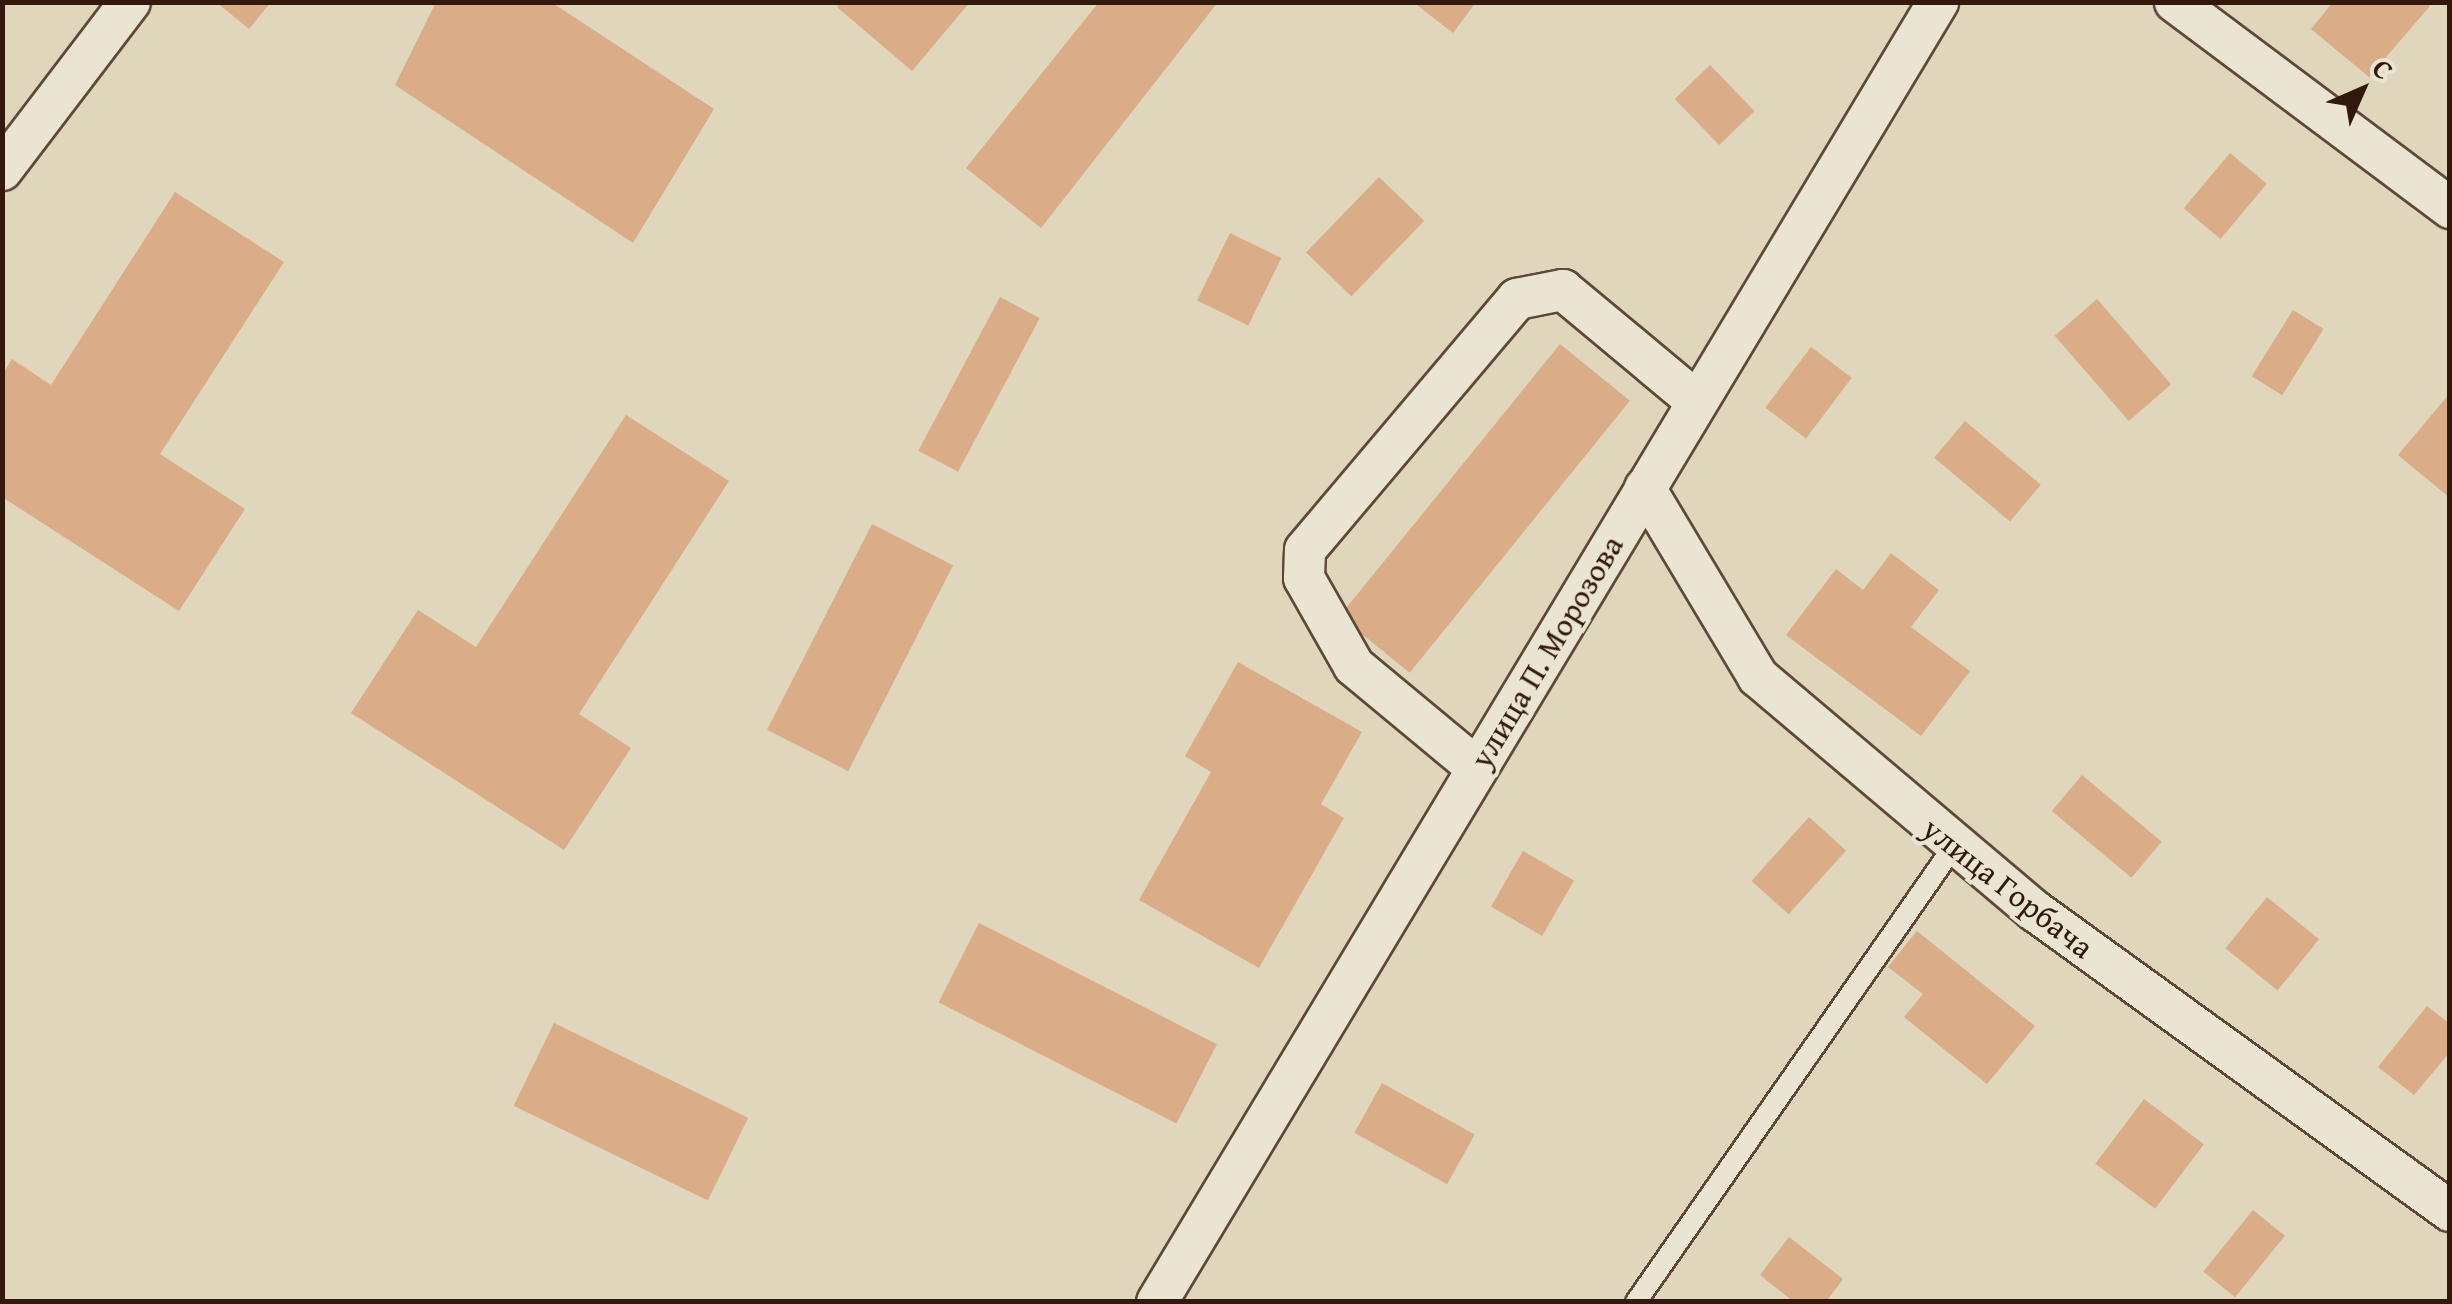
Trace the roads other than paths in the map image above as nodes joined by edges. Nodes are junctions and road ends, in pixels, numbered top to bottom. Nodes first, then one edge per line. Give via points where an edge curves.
1 (130, 2) edge
2 (1938, 2) edge
3 (2175, 2) edge
4 (2, 170) edge
5 (2450, 208) edge
6 (1695, 400) junction
7 (1646, 488) junction
8 (1477, 768) junction
9 (1954, 846) junction
10 (2450, 1211) edge
11 (1157, 1302) edge
12 (1636, 1302) edge

1 - 4 street
2 - 6 street, улица П. Морозова
3 - 5 street
6 - 7 street, улица П. Морозова
6 - 8 street via 1563,290 1517,299 1305,550 1304,578 1354,666
7 - 8 street, улица П. Морозова
7 - 9 street, улица Горбача via 1758,677
8 - 11 street, улица П. Морозова
9 - 10 street, улица Горбача
9 - 12 lane

